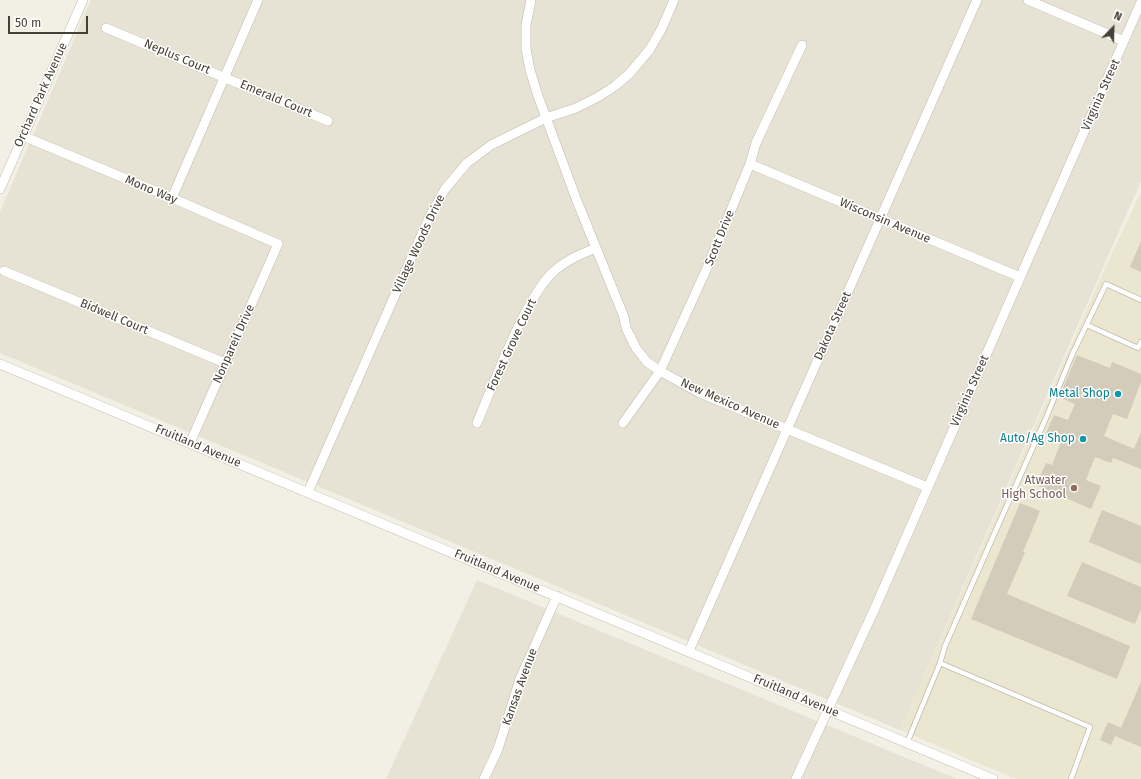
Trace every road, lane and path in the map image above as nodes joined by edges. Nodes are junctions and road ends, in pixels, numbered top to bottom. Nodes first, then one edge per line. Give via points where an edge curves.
1 (83, 0) edge
2 (258, 0) edge
3 (531, 0) edge
4 (674, 0) edge
5 (977, 0) edge
6 (1028, 0) edge
7 (1141, 2) edge
8 (106, 28) dead end
9 (1124, 41) junction
10 (802, 45) dead end
11 (225, 77) junction
12 (546, 118) junction
13 (328, 121) dead end
14 (23, 136) junction
15 (750, 164) junction
16 (0, 189) edge
17 (172, 198) junction
18 (880, 218) junction
19 (278, 244) joint
20 (596, 248) junction
21 (4, 271) dead end
22 (1020, 277) junction
23 (1141, 300) edge
24 (1087, 325) junction
25 (1141, 342) edge
26 (1140, 349) edge
27 (225, 363) junction
28 (0, 364) edge
29 (660, 371) junction
30 (477, 423) dead end
31 (623, 423) dead end
32 (787, 429) junction
33 (190, 443) junction
34 (928, 487) junction
35 (308, 492) junction
36 (557, 596) junction
37 (689, 651) junction
38 (940, 663) junction
39 (828, 710) junction
40 (907, 743) junction
41 (484, 779) edge
42 (796, 779) edge
43 (994, 779) edge
44 (1070, 779) edge

1 - 14 street, Orchard Park Avenue
2 - 11 street
3 - 12 street, New Mexico Avenue via 526,25 526,49 530,70
4 - 12 street, Village Woods Drive via 650,48 630,73 598,97
5 - 18 street, Dakota Street
6 - 9 street
7 - 9 street, Virginia Street
8 - 11 street, Neplus Court
9 - 22 street, Virginia Street
10 - 15 street, Scott Drive via 756,143
11 - 13 street, Emerald Court
11 - 17 street
12 - 20 street, New Mexico Avenue
12 - 35 street, Village Woods Drive via 491,145 467,163 445,189 429,218
14 - 16 street, Orchard Park Avenue
14 - 17 street, Mono Way
15 - 18 street, Wisconsin Avenue
15 - 29 street, Scott Drive via 707,268
17 - 19 street, Mono Way
18 - 22 street, Wisconsin Avenue
18 - 32 street, Dakota Street
19 - 27 street, Nonpareil Drive
20 - 29 street, New Mexico Avenue via 636,348 647,362
20 - 30 street, Forest Grove Court via 572,258 543,283 515,333
21 - 27 street, Bidwell Court
22 - 34 street, Virginia Street
23 - 24 lane via 1106,284
24 - 26 lane
24 - 38 lane via 945,646
25 - 26 lane
27 - 33 street, Nonpareil Drive
28 - 33 street, Fruitland Avenue
29 - 31 street, Scott Drive
29 - 32 street, New Mexico Avenue via 700,393
32 - 34 street, New Mexico Avenue
32 - 37 street, Dakota Street
33 - 35 street, Fruitland Avenue
34 - 39 street, Virginia Street
35 - 36 street, Fruitland Avenue
36 - 37 street, Fruitland Avenue
36 - 41 street, Kansas Avenue via 520,679 498,749
37 - 39 street, Fruitland Avenue
38 - 40 lane
38 - 44 lane via 1090,727
39 - 40 street, Fruitland Avenue
39 - 42 street, Virginia Street
40 - 43 street, Fruitland Avenue

